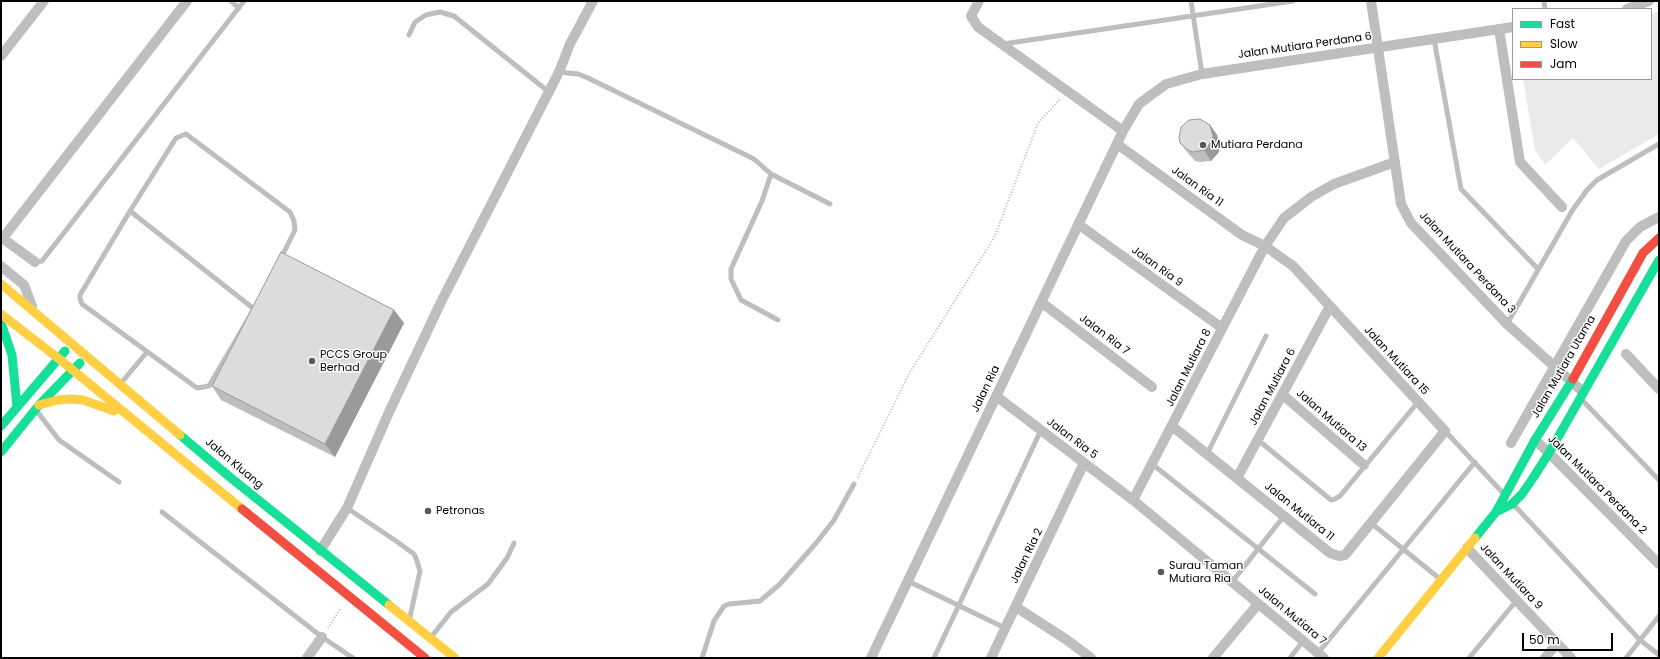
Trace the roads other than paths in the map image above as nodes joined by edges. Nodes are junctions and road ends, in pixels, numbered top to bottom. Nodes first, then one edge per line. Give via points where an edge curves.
1 (44, 1) edge
2 (187, 1) edge
3 (231, 1) edge
4 (244, 1) edge
5 (593, 1) edge
6 (978, 1) edge
7 (1192, 1) edge
8 (1293, 1) edge
9 (1371, 1) edge
10 (1649, 1) edge
11 (239, 8) junction
12 (1631, 8) edge
13 (1194, 16) junction
14 (1512, 27) edge
15 (1499, 29) junction
16 (409, 35) dead end
17 (1434, 39) junction
18 (1001, 44) junction
19 (1378, 47) junction
20 (1, 56) edge
21 (559, 72) junction
22 (1202, 74) junction
23 (549, 92) junction
24 (1123, 130) junction
25 (1117, 144) junction
26 (1659, 144) edge
27 (1395, 162) junction
28 (771, 174) junction
29 (830, 204) dead end
30 (1562, 207) dead end
31 (130, 210) junction
32 (1659, 217) edge
33 (1078, 224) junction
34 (2, 238) edge
35 (1659, 238) edge
36 (1265, 246) junction
37 (35, 262) joint
38 (1658, 262) edge
39 (1, 266) edge
40 (1538, 269) junction
41 (1, 284) edge
42 (1041, 302) junction
43 (1330, 306) junction
44 (254, 309) junction
45 (35, 312) junction
46 (1, 314) edge
47 (778, 320) dead end
48 (1, 323) edge
49 (1507, 324) junction
50 (1222, 328) junction
51 (1266, 336) dead end
52 (72, 344) junction
53 (147, 352) junction
54 (1626, 354) dead end
55 (87, 357) junction
56 (58, 358) junction
57 (1555, 368) junction
58 (72, 370) junction
59 (1571, 382) junction
60 (120, 384) junction
61 (1152, 388) dead end
62 (1659, 389) edge
63 (1282, 394) junction
64 (1581, 395) junction
65 (996, 396) junction
66 (1418, 402) junction
67 (17, 407) junction
68 (37, 407) junction
69 (126, 415) junction
70 (1, 426) edge
71 (1172, 426) junction
72 (1041, 430) junction
73 (1445, 431) junction
74 (1258, 440) junction
75 (1535, 440) junction
76 (1512, 443) dead end
77 (1, 452) edge
78 (1549, 453) junction
79 (1207, 454) junction
80 (1475, 462) junction
81 (1084, 463) junction
82 (1152, 464) junction
83 (1364, 465) junction
84 (1237, 478) junction
85 (1659, 480) edge
86 (119, 482) dead end
87 (854, 484) road end
88 (1505, 495) junction
89 (1134, 500) junction
90 (1512, 504) junction
91 (346, 508) junction
92 (162, 512) dead end
93 (1496, 512) junction
94 (1284, 516) junction
95 (1371, 523) junction
96 (514, 543) dead end
97 (1467, 548) junction
98 (1259, 549) junction
99 (1403, 550) junction
100 (320, 551) junction
101 (1659, 564) edge
102 (1441, 580) junction
103 (908, 581) junction
104 (1232, 582) junction
105 (1315, 594) dead end
106 (1516, 600) junction
107 (1258, 604) junction
108 (959, 606) junction
109 (1016, 607) junction
110 (1659, 616) edge
111 (409, 621) junction
112 (1005, 628) junction
113 (322, 637) junction
114 (430, 638) junction
115 (1640, 640) junction
116 (1303, 641) junction
117 (1557, 643) junction
118 (1659, 655) edge
119 (1321, 656) edge
120 (307, 658) edge
121 (353, 658) edge
122 (426, 658) edge
123 (455, 658) edge
124 (702, 658) edge
125 (871, 658) edge
126 (934, 658) edge
127 (991, 658) edge
128 (1091, 658) edge
129 (1213, 658) edge
130 (1290, 658) edge
131 (1378, 658) edge
132 (1469, 658) edge
133 (1545, 658) edge
134 (1571, 658) edge
135 (1626, 658) edge

1 - 20 street
2 - 34 street
3 - 11 lane
4 - 11 lane
5 - 21 street via 570,44
6 - 18 street via 971,16 978,27
7 - 13 lane
8 - 13 lane
9 - 19 street, Jalan Mutiara Perdana 3
10 - 12 street
11 - 37 lane via 42,261
13 - 18 lane
13 - 22 lane
14 - 15 street, Jalan Mutiara Perdana 6
15 - 17 street, Jalan Mutiara Perdana 6
15 - 30 street via 1520,162
16 - 23 lane via 415,22 426,16 440,12 454,16
17 - 19 street, Jalan Mutiara Perdana 6
17 - 40 lane via 1461,189
18 - 24 street
19 - 22 street, Jalan Mutiara Perdana 6
19 - 27 street, Jalan Mutiara Perdana 3
21 - 23 street
21 - 28 lane via 588,78 754,159
22 - 24 street, Jalan Mutiara Perdana 6 via 1166,84 1139,104
23 - 91 street via 441,302
24 - 25 street, Jalan Ria
25 - 33 street, Jalan Ria
25 - 36 street, Jalan Ria 11 via 1242,235
26 - 40 lane via 1597,180 1587,190 1572,210
27 - 36 street, Jalan Mutiara 8 via 1334,184 1311,197 1284,218
27 - 49 street, Jalan Mutiara Perdana 3 via 1401,204 1412,223
28 - 29 lane
28 - 47 lane via 762,201 731,269 731,279 741,300
31 - 44 lane
31 - 44 lane via 176,138 186,134 290,212 295,230 254,312
31 - 53 lane via 80,299 82,304
32 - 57 street via 1640,227 1626,241
33 - 42 street, Jalan Ria
33 - 50 street, Jalan Ria 9
34 - 37 street
35 - 59 main road, Jalan Mutiara Utama via 1639,260
36 - 43 street, Jalan Ria 11 via 1293,266
36 - 50 street, Jalan Mutiara 8
38 - 64 main road, Jalan Mutiara Utama
39 - 45 street via 24,285
40 - 49 lane
41 - 45 main road, Jalan Kluang
42 - 61 street, Jalan Ria 7
42 - 65 street, Jalan Ria
43 - 63 street, Jalan Mutiara 6
43 - 66 street, Jalan Mutiara 15
44 - 53 lane via 210,386 197,388
45 - 52 main road, Jalan Kluang
46 - 56 main road
48 - 67 main road via 12,355
49 - 57 street, Jalan Mutiara Perdana 3
50 - 71 street, Jalan Mutiara 8
51 - 79 lane
52 - 55 main road, Jalan Kluang
52 - 56 main road
53 - 60 lane
54 - 62 street
55 - 58 main road
55 - 60 main road, Jalan Kluang
56 - 58 main road
56 - 67 main road
57 - 59 street, Jalan Mutiara Perdana 3
57 - 76 street
58 - 68 main road
58 - 69 main road
59 - 64 street, Jalan Mutiara Perdana 3
59 - 75 main road, Jalan Mutiara Utama
60 - 100 main road, Jalan Kluang
63 - 74 street, Jalan Mutiara 6
63 - 83 street, Jalan Mutiara 13
64 - 78 main road, Jalan Mutiara Utama
64 - 85 lane
65 - 72 street, Jalan Ria 5
65 - 103 street, Jalan Ria
66 - 73 street, Jalan Mutiara 15
66 - 83 lane
67 - 70 main road
68 - 69 main road via 58,400 82,400
68 - 77 main road
68 - 86 lane via 59,440
69 - 122 main road
71 - 79 street, Jalan Mutiara 11
71 - 82 street, Jalan Mutiara 8
72 - 81 street, Jalan Ria 5
72 - 108 lane
73 - 80 lane
73 - 95 street, Jalan Mutiara 11
74 - 83 lane via 1331,500 1340,496
74 - 84 street, Jalan Mutiara 6
75 - 78 street, Jalan Mutiara Perdana 2
75 - 88 main road, Jalan Mutiara Utama
78 - 90 main road, Jalan Mutiara Utama via 1522,494
78 - 101 street, Jalan Mutiara Perdana 2
79 - 84 street, Jalan Mutiara 11
80 - 88 lane
80 - 99 lane
81 - 89 street, Jalan Ria 5
81 - 109 street, Jalan Ria 2
82 - 89 street, Jalan Mutiara 8
82 - 98 lane
84 - 94 street, Jalan Mutiara 11
87 - 124 lane via 834,520 780,584 760,601 724,606 714,621
88 - 90 lane
88 - 93 main road, Jalan Mutiara Utama
89 - 104 street, Jalan Mutiara 7
90 - 93 main road, Jalan Mutiara Utama
90 - 115 lane
91 - 100 street
91 - 111 lane via 414,554 420,571
92 - 113 lane
93 - 97 main road, Jalan Mutiara Utama
94 - 95 street, Jalan Mutiara 11 via 1330,553 1338,556 1345,555
94 - 98 lane
95 - 99 lane
96 - 114 lane via 507,558 488,584 451,612
97 - 102 main road, Jalan Mutiara Utama
97 - 106 street, Jalan Mutiara 9
98 - 104 lane
98 - 105 lane
99 - 102 lane
99 - 119 lane
100 - 111 main road, Jalan Kluang
102 - 131 main road, Jalan Mutiara Utama
103 - 108 lane
103 - 125 street, Jalan Ria
104 - 107 street, Jalan Mutiara 7
106 - 117 street, Jalan Mutiara 9
106 - 132 lane
107 - 116 street, Jalan Mutiara 7
107 - 129 street
108 - 112 lane
108 - 126 lane
109 - 112 street, Jalan Ria 2
109 - 128 street
110 - 115 lane
111 - 114 main road, Jalan Kluang
112 - 127 street, Jalan Ria 2
113 - 120 street
113 - 121 lane
114 - 123 main road, Jalan Kluang
115 - 118 lane
115 - 135 lane
116 - 119 street, Jalan Mutiara 7
116 - 130 lane
117 - 133 street
117 - 134 street, Jalan Mutiara 9

